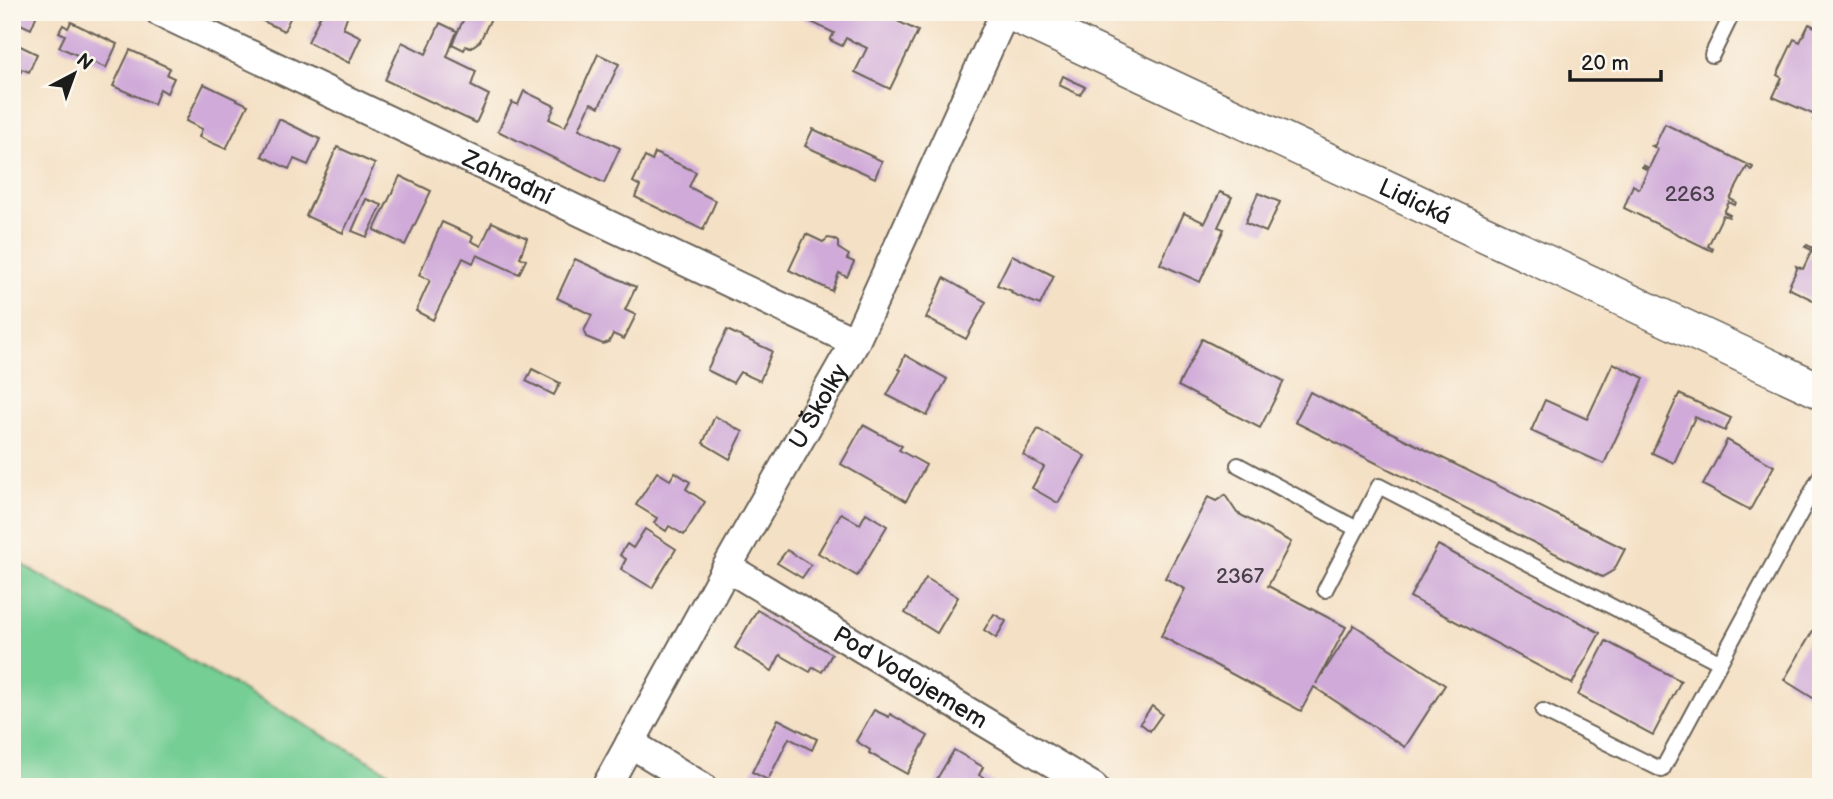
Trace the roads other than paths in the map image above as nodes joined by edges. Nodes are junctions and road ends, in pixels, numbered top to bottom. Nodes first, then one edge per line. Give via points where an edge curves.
1 (160, 12) edge
2 (1007, 12) edge
3 (1733, 12) edge
4 (1712, 55) dead end
5 (855, 342) junction
6 (1821, 391) edge
7 (1238, 465) dead end
8 (1821, 475) edge
9 (1357, 529) junction
10 (727, 567) junction
11 (1325, 590) dead end
12 (1719, 663) junction
13 (1544, 711) dead end
14 (630, 743) junction
15 (606, 787) edge
16 (702, 787) edge
17 (1093, 787) edge

1 - 5 street, Zahradní
2 - 5 street, U Školky
2 - 6 street, Lidická
3 - 4 lane
5 - 10 street, U Školky
7 - 9 lane
8 - 12 lane
9 - 11 lane
9 - 12 lane via 1379,486
10 - 14 street, U Školky
10 - 17 street, Pod Vodojemem
12 - 13 lane via 1662,770
14 - 15 street, U Školky
14 - 16 street

